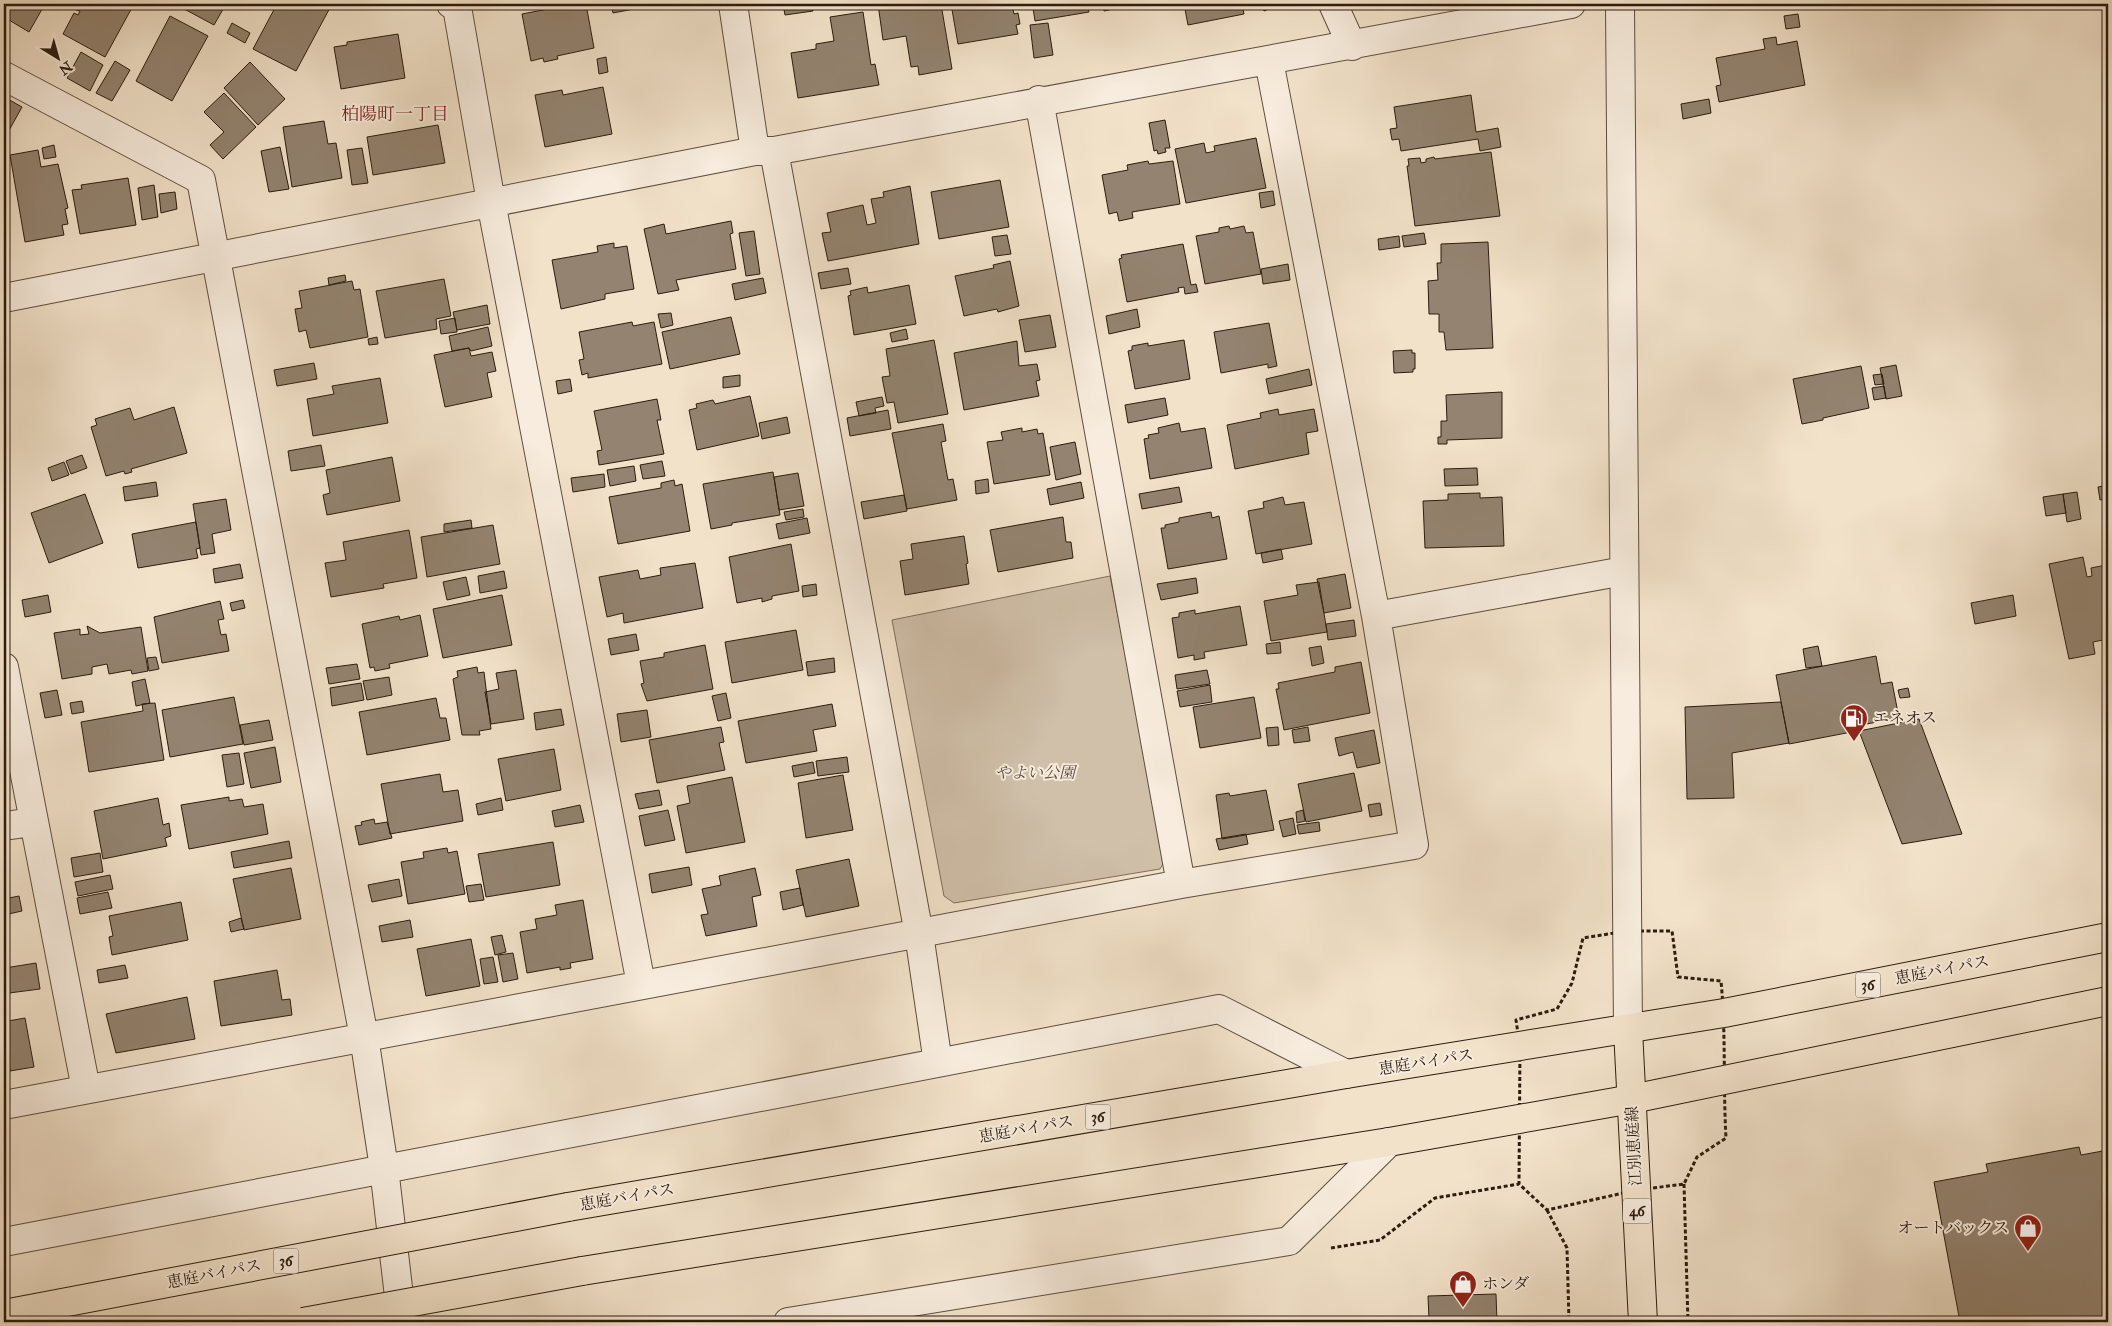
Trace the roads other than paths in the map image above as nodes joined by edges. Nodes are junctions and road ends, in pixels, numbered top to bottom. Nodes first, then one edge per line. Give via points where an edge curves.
1 (451, 4) edge
2 (733, 4) edge
3 (1333, 4) edge
4 (1571, 4) edge
5 (1620, 4) edge
6 (1352, 46) junction
7 (1269, 61) junction
8 (4, 76) edge
9 (1039, 100) junction
10 (764, 151) junction
11 (491, 202) junction
12 (216, 257) junction
13 (4, 298) edge
14 (1624, 571) junction
15 (1376, 616) junction
16 (4, 666) edge
17 (33, 822) junction
18 (4, 826) edge
19 (1181, 884) junction
20 (918, 934) junction
21 (2108, 937) edge
22 (641, 984) junction
23 (2108, 1002) edge
24 (1628, 1030) junction
25 (364, 1037) junction
26 (938, 1063) junction
27 (1346, 1074) junction
28 (86, 1088) junction
29 (1632, 1099) junction
30 (4, 1105) edge
31 (1389, 1142) junction
32 (384, 1168) junction
33 (4, 1242) edge
34 (4, 1314) edge
35 (303, 1322) edge
36 (402, 1322) edge
37 (788, 1322) edge
38 (1643, 1322) edge

1 - 11 street via 457,7
2 - 10 street
3 - 6 street
4 - 6 street
5 - 14 street
6 - 7 street
7 - 9 street
7 - 15 street
8 - 12 street via 201,180
9 - 10 street
9 - 19 street
10 - 11 street
10 - 20 street
11 - 12 street
11 - 22 street
12 - 13 street
12 - 25 street
14 - 15 street
14 - 24 street
15 - 19 street via 1414,845
16 - 17 street
17 - 18 street
17 - 28 street
19 - 20 street
20 - 22 street
20 - 26 street
21 - 24 main road, 恵庭バイパス / 36
22 - 25 street
23 - 29 main road
24 - 27 main road, 恵庭バイパス / 36
24 - 29 main road, 江別恵庭線 / 46
25 - 28 street
25 - 32 street
26 - 27 street via 1220,1009
26 - 32 street
27 - 34 main road, 恵庭バイパス / 36, bridge via 568,1207
28 - 30 street
29 - 31 main road
29 - 38 main road, 江別恵庭線 / 46
31 - 35 main road, bridge via 582,1271
31 - 37 street via 1289,1241
32 - 33 street
32 - 36 street

